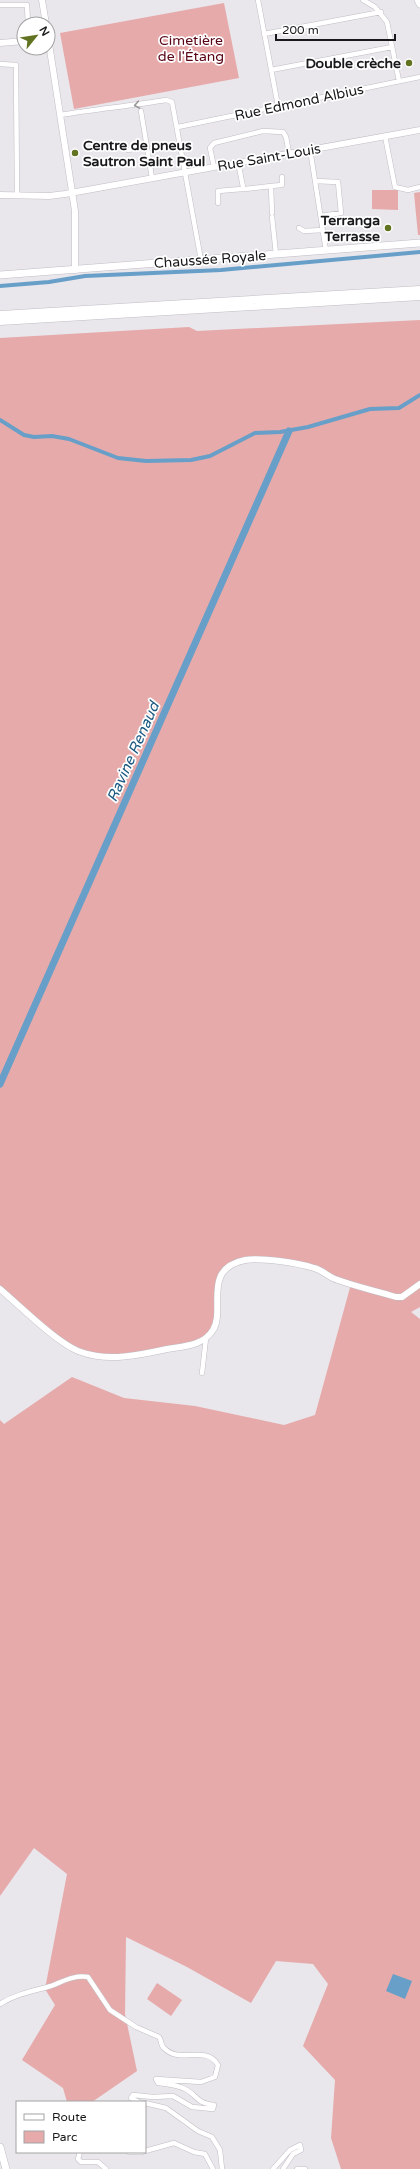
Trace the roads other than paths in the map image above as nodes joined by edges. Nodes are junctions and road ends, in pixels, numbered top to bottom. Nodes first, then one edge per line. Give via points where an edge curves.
1 (42, 0) edge
2 (258, 0) edge
3 (363, 0) edge
4 (418, 0) edge
5 (420, 4) edge
6 (0, 5) edge
7 (381, 12) junction
8 (28, 16) edge
9 (45, 16) edge
10 (264, 34) junction
11 (16, 42) edge
12 (0, 43) edge
13 (392, 47) junction
14 (51, 56) edge
15 (0, 64) edge
16 (271, 70) junction
17 (420, 77) edge
18 (399, 81) junction
19 (278, 106) junction
20 (141, 111) dead end
21 (60, 115) junction
22 (178, 127) junction
23 (420, 130) edge
24 (385, 136) junction
25 (147, 146) junction
26 (128, 150) dead end
27 (310, 150) junction
28 (289, 153) junction
29 (238, 162) junction
30 (214, 167) junction
31 (186, 172) junction
32 (282, 177) dead end
33 (152, 178) junction
34 (315, 181) junction
35 (270, 186) junction
36 (420, 187) edge
37 (243, 188) junction
38 (72, 192) junction
39 (0, 195) edge
40 (17, 195) junction
41 (218, 203) dead end
42 (321, 216) junction
43 (299, 228) dead end
44 (323, 230) junction
45 (420, 243) edge
46 (326, 251) junction
47 (276, 254) junction
48 (201, 260) junction
49 (75, 270) junction
50 (0, 275) edge
51 (420, 290) edge
52 (420, 296) edge
53 (0, 314) edge
54 (0, 321) edge
55 (420, 1284) edge
56 (0, 1289) edge
57 (206, 1338) junction
58 (202, 1373) dead end
59 (0, 2004) edge
60 (136, 2101) edge
61 (146, 2104) edge
62 (0, 2147) edge
63 (146, 2151) edge
64 (80, 2153) edge
65 (6, 2169) edge
66 (106, 2169) edge
67 (213, 2169) edge
68 (222, 2169) edge
69 (273, 2169) edge
70 (283, 2169) edge
71 (297, 2169) edge
72 (305, 2169) edge

1 - 9 street
2 - 10 street
3 - 7 street
4 - 5 main road
6 - 8 street via 27,5
7 - 10 street
7 - 13 street via 387,22
10 - 16 street
11 - 12 street
13 - 16 street
13 - 18 street
14 - 21 street
15 - 40 street via 16,65
16 - 19 street
17 - 18 street, Rue Edmond Albius
18 - 19 street, Rue Edmond Albius
19 - 22 street, Rue Edmond Albius
20 - 25 street
22 -> 21 street via 172,102 166,100
21 - 38 street
22 - 31 street
23 - 24 street, Rue Saint-Louis
24 - 27 street, Rue Saint-Louis
24 - 36 street via 395,187 408,190
25 - 26 street
25 - 33 street
27 - 28 street, Rue Saint-Louis
27 - 34 street
28 - 29 street, Rue Saint-Louis
28 - 30 street via 283,132 263,131 214,143 210,148
29 - 30 street, Rue Saint-Louis
29 - 37 street
30 - 31 street, Rue Saint-Louis
31 - 33 street, Rue Saint-Louis
31 - 48 street
32 - 35 street via 282,185
33 - 38 street, Rue Saint-Louis
34 - 42 street
34 - 42 street via 338,182 342,213
35 - 37 street
35 - 47 street
37 - 41 street via 218,191
38 - 40 street, Rue Saint-Louis via 49,196
38 - 49 street via 76,217
39 - 40 street, Rue Saint-Louis
42 - 44 street
43 - 44 street via 304,231
44 - 46 street
45 - 46 main road, Chaussée Royale
46 - 47 main road, Chaussée Royale
47 - 48 main road, Chaussée Royale
48 - 49 main road, Chaussée Royale
49 - 50 main road, Chaussée Royale
51 - 53 highway
52 - 54 highway
55 - 57 street via 396,1297 336,1280 314,1268 259,1259 245,1260 233,1264 223,1274 217,1286 216,1323
56 - 57 street via 65,1344 94,1356 140,1355 196,1344
57 - 58 street
59 - 60 street via 16,1995 68,1978 88,1977 110,2010 136,2027 159,2037 167,2051 184,2057 200,2054 208,2056 218,2065 215,2077 208,2081 156,2079 158,2083 181,2086 202,2103 214,2105 213,2109 192,2107 173,2096 153,2098 133,2095 133,2100
61 - 68 street via 166,2108 198,2131 212,2137 220,2150
62 - 65 main road
63 - 67 street via 174,2143 205,2154
64 - 66 street via 78,2159 81,2162 98,2162
69 - 70 street via 290,2150 300,2145 301,2150 293,2154
71 - 72 street

